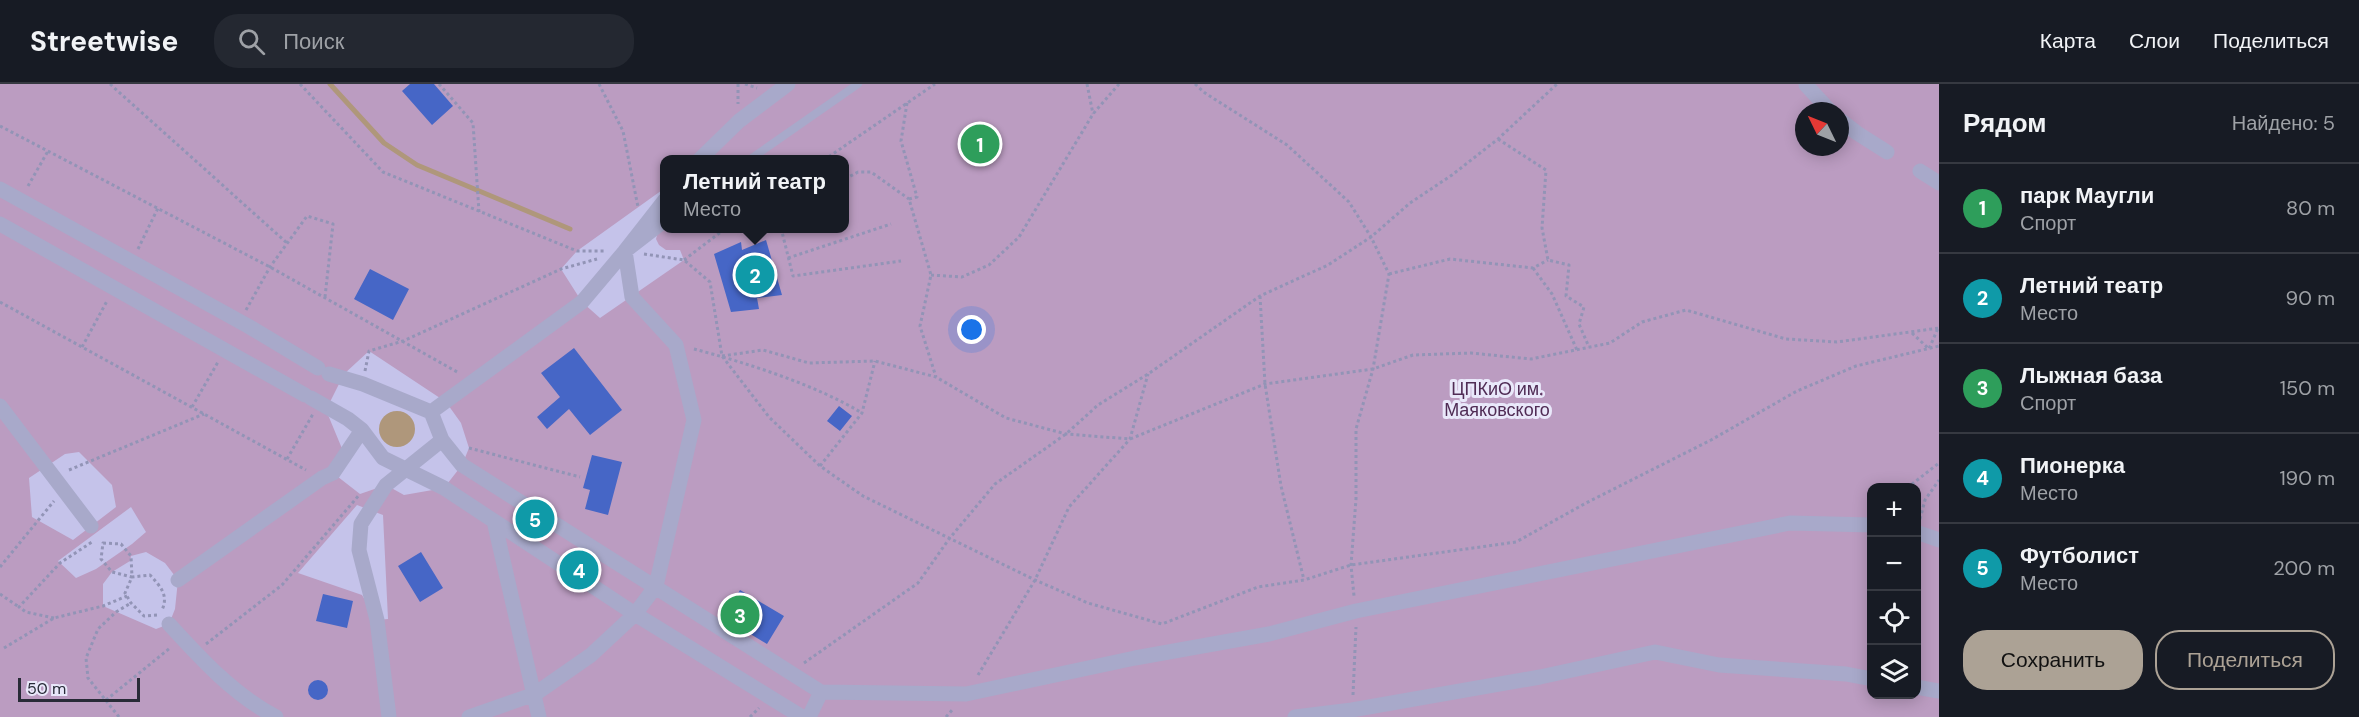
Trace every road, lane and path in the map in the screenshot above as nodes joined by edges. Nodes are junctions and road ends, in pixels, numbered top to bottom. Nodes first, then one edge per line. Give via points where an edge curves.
1 (110, 84) edge
2 (300, 84) edge
3 (439, 84) edge
4 (599, 84) edge
5 (788, 84) edge
6 (858, 84) edge
7 (935, 84) edge
8 (1087, 84) edge
9 (1119, 84) edge
10 (1194, 84) edge
11 (1557, 84) edge
12 (1806, 85) edge
13 (1822, 102) edge
14 (907, 103) junction
15 (1093, 114) junction
16 (0, 126) edge
17 (1849, 127) edge
18 (1498, 139) junction
19 (48, 151) junction
20 (1887, 152) dead end
21 (703, 155) edge
22 (755, 155) edge
23 (830, 155) edge
24 (1920, 171) dead end
25 (849, 177) edge
26 (1939, 183) edge
27 (0, 189) edge
28 (909, 199) junction
29 (20, 200) junction
30 (660, 206) edge
31 (638, 207) dead end
32 (158, 208) junction
33 (479, 212) junction
34 (0, 224) edge
35 (660, 224) edge
36 (891, 224) dead end
37 (719, 233) edge
38 (782, 233) edge
39 (1371, 237) junction
40 (287, 243) junction
41 (625, 251) junction
42 (788, 258) junction
43 (684, 260) junction
44 (1548, 260) junction
45 (901, 261) dead end
46 (132, 262) junction
47 (270, 267) junction
48 (1533, 268) junction
49 (1389, 274) junction
50 (931, 275) junction
51 (114, 289) junction
52 (1260, 296) junction
53 (324, 297) junction
54 (0, 302) edge
55 (240, 322) junction
56 (1939, 328) edge
57 (1912, 333) junction
58 (403, 341) junction
59 (676, 345) junction
60 (1939, 346) edge
61 (82, 347) junction
62 (1589, 347) junction
63 (1929, 349) junction
64 (224, 350) junction
65 (1577, 350) junction
66 (722, 356) junction
67 (875, 361) junction
68 (1373, 369) junction
69 (1148, 374) junction
70 (936, 377) junction
71 (473, 382) junction
72 (1265, 384) junction
73 (312, 398) junction
74 (0, 406) edge
75 (192, 408) junction
76 (431, 412) junction
77 (862, 413) junction
78 (204, 414) junction
79 (362, 430) junction
80 (1066, 434) junction
81 (1130, 439) junction
82 (442, 440) junction
83 (287, 459) junction
84 (1939, 463) edge
85 (820, 466) junction
86 (405, 468) junction
87 (53, 477) junction
88 (580, 477) dead end
89 (322, 478) junction
90 (1939, 480) edge
91 (1913, 483) edge
92 (63, 490) junction
93 (360, 494) dead end
94 (1921, 516) edge
95 (494, 521) junction
96 (1867, 525) edge
97 (95, 532) joint
98 (1921, 533) edge
99 (949, 539) junction
100 (1939, 540) edge
101 (1350, 565) junction
102 (0, 567) edge
103 (132, 577) junction
104 (177, 580) dead end
105 (1035, 580) junction
106 (1304, 580) junction
107 (656, 586) junction
108 (0, 594) edge
109 (127, 596) junction
110 (131, 603) junction
111 (19, 607) junction
112 (1356, 611) junction
113 (635, 614) junction
114 (54, 618) junction
115 (169, 624) dead end
116 (182, 638) junction
117 (4, 648) dead end
118 (195, 652) junction
119 (792, 672) junction
120 (1867, 678) edge
121 (1921, 688) edge
122 (1939, 691) edge
123 (821, 692) junction
124 (535, 694) junction
125 (966, 694) junction
126 (106, 700) junction
127 (1352, 710) junction
128 (119, 717) edge
129 (276, 717) edge
130 (389, 717) edge
131 (470, 717) edge
132 (539, 717) edge
133 (802, 717) edge
134 (809, 717) edge
135 (946, 717) edge
136 (1296, 717) edge

1 - 40 path
2 - 33 path via 383,172
3 - 33 path via 473,123
4 - 31 path via 623,131
5 - 21 street via 739,121
6 - 22 lane
7 - 14 path
8 - 15 path
9 - 15 path
10 - 39 path via 1287,146 1350,202
11 - 18 path
12 - 13 street
14 - 23 path
14 - 28 path via 901,141 917,197
15 - 50 path via 1019,237 988,265 962,277
16 - 19 path
17 - 20 street
18 - 39 path via 1410,203
18 - 44 path via 1546,170 1542,228
19 - 29 path
19 - 32 path
24 - 26 street
25 - 28 path via 871,172
27 - 29 street
28 - 50 path
29 - 46 street
30 - 41 street
32 - 46 path
32 - 47 path
33 - 41 path via 577,251
34 - 51 street
35 - 41 street
36 - 42 path
37 - 43 path
38 - 42 path
39 - 49 path
39 - 52 path via 1328,265
40 - 47 path
40 - 53 path via 306,216 333,224
41 - 43 path
41 - 58 path via 561,269
41 - 59 street via 632,297
41 - 71 street via 582,302
42 - 45 path via 793,276
43 - 66 path via 710,282
44 - 48 path
44 - 62 path via 1569,264 1566,296 1584,307 1579,324
46 - 55 street
47 - 53 path
47 - 55 path
48 - 49 path via 1450,259
48 - 65 path via 1552,294
49 - 68 path
50 - 70 path via 920,326
51 - 61 path
51 - 64 street
52 - 69 path
52 - 72 path
53 - 58 path
54 - 61 path
55 - 76 street via 323,371
56 - 57 path
56 - 63 path
57 - 62 path via 1837,342 1786,339 1686,310 1642,322 1610,343
57 - 63 path
58 - 71 path
59 - 66 path
59 - 107 street via 694,420
60 - 63 path
61 - 75 path
62 - 65 path
63 - 101 path via 1856,366 1797,391 1516,542
64 - 73 street
64 - 75 path
65 - 68 path via 1531,359 1471,353 1413,355
66 - 67 path via 763,350 809,363
66 - 77 path via 836,397
66 - 85 path via 769,417
67 - 70 path
67 - 77 path
68 - 72 path
68 - 101 path via 1356,429 1356,499
69 - 80 path via 1098,405
69 - 81 path
70 - 80 path via 1006,418
71 - 76 street
72 - 81 path
72 - 106 path via 1281,486
73 - 79 street
73 - 83 path
74 - 87 street
75 - 78 path
76 - 82 street
77 - 85 path
78 - 83 path
78 - 87 path
79 - 86 street via 383,459
79 - 89 street via 333,473
80 - 81 path
80 - 99 path via 995,484
81 - 105 path via 1070,507
82 - 86 street
82 - 88 path
82 - 107 street via 462,465
83 - 89 path
84 - 91 path
85 - 99 path via 863,496
86 - 95 street
86 - 130 street via 386,485 361,524 359,550 377,620
87 - 92 street
89 - 104 street
90 - 94 path via 1925,500
92 - 97 street
92 - 102 path
93 - 118 path via 282,585
95 - 113 street
95 - 124 street
96 - 112 street via 1790,523
97 - 111 path
98 - 100 street
99 - 105 path
99 - 119 path via 918,583
101 - 106 path
101 - 112 path
103 - 103 path via 112,572 101,559 103,543 121,544 131,556
103 - 109 path
103 - 110 path via 150,575 163,589 166,603 160,614 144,616
105 - 106 path via 1088,603 1162,624 1258,587
105 - 125 path
107 - 113 street
107 - 119 street
108 - 111 path
109 - 110 path
109 - 114 path
110 - 126 path via 98,629 86,658 88,678
111 - 114 path
112 - 125 street via 1269,634
112 - 127 path
113 - 124 street via 591,655
113 - 133 street
114 - 117 path
115 - 116 street
116 - 118 street
116 - 126 path
118 - 129 street via 252,704
119 - 123 street
120 - 127 street via 1719,665 1655,652
121 - 122 street
123 - 125 street
123 - 134 street
124 - 131 street
124 - 132 street
125 - 135 path
126 - 128 path
127 - 136 street

